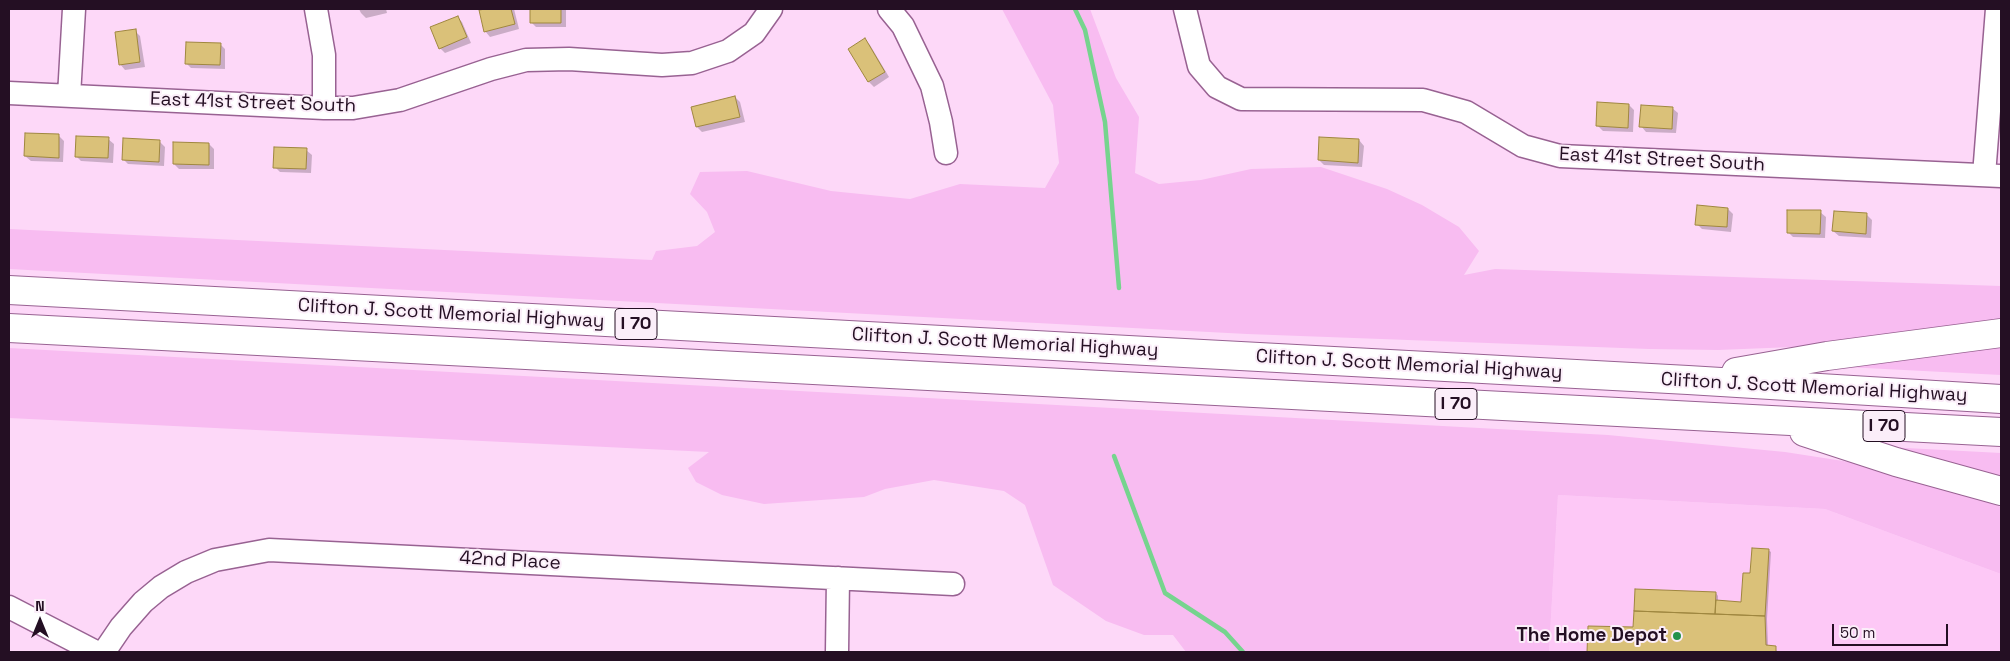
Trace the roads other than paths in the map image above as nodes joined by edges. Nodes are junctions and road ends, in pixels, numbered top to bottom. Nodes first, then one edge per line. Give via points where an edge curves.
1 (74, 9) edge
2 (316, 9) edge
3 (771, 9) edge
4 (889, 9) edge
5 (1184, 9) edge
6 (1997, 9) edge
7 (9, 93) edge
8 (69, 96) junction
9 (324, 108) junction
10 (946, 153) dead end
11 (1992, 176) edge
12 (9, 290) edge
13 (9, 328) edge
14 (2001, 333) edge
15 (1688, 380) junction
16 (2001, 399) edge
17 (1767, 420) junction
18 (2001, 432) edge
19 (2001, 491) edge
20 (838, 578) junction
21 (953, 584) dead end
22 (9, 607) edge
23 (96, 652) edge
24 (104, 652) edge
25 (837, 652) edge

1 - 8 street
2 - 9 street via 324,55
3 - 9 street, East 41st Street South via 754,33 728,51 692,63 662,65 570,59 526,60 400,100 353,108
4 - 10 street via 903,26 932,86
5 - 11 street, East 41st Street South via 1199,66 1217,87 1241,98 1423,100 1466,112 1523,146 1560,156
6 - 11 street
7 - 8 street, East 41st Street South
8 - 9 street, East 41st Street South
12 - 15 highway, Clifton J. Scott Memorial Highway / I 70
13 - 17 highway, Clifton J. Scott Memorial Highway / I 70
14 - 15 highway via 1827,356
15 - 16 highway, Clifton J. Scott Memorial Highway / I 70
17 - 18 highway, Clifton J. Scott Memorial Highway / I 70
17 - 19 highway via 1896,462
20 - 21 street, 42nd Place
20 - 24 street, 42nd Place via 269,550 215,560 161,587 121,627
20 - 25 street
22 - 23 street

